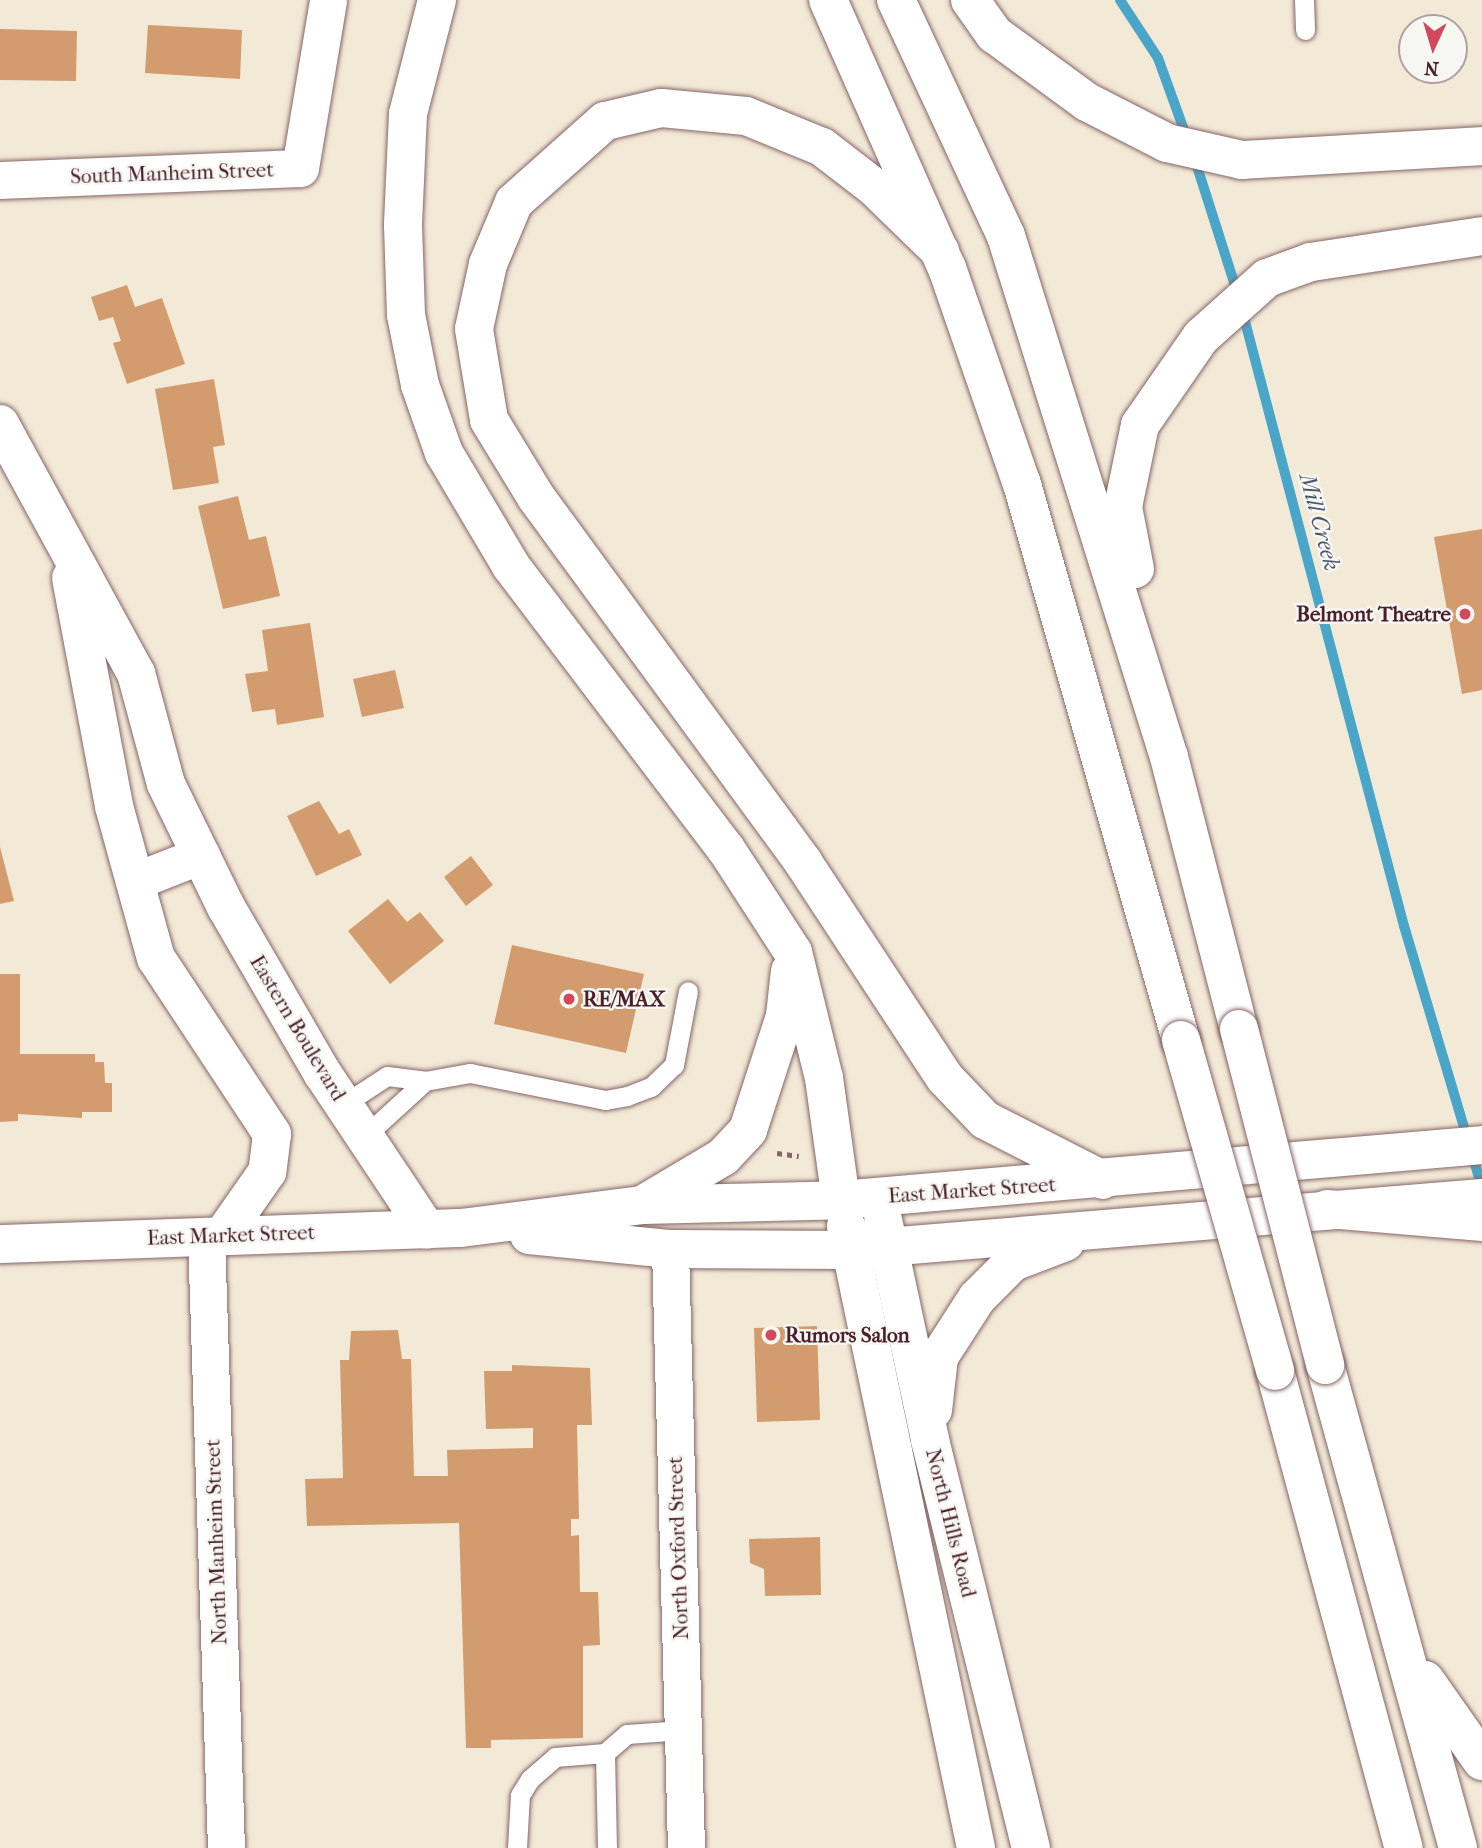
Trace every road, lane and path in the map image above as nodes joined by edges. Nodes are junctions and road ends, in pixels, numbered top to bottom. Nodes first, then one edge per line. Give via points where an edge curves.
1 (328, 0) edge
2 (437, 0) edge
3 (828, 0) edge
4 (896, 0) edge
5 (970, 0) edge
6 (1304, 0) edge
7 (1305, 30) dead end
8 (1482, 146) edge
9 (0, 180) edge
10 (1482, 236) edge
11 (940, 251) junction
12 (0, 424) edge
13 (64, 542) junction
14 (1169, 757) junction
15 (201, 855) junction
16 (135, 881) junction
17 (793, 952) junction
18 (688, 991) dead end
19 (425, 1081) junction
20 (344, 1104) junction
21 (367, 1134) junction
22 (1482, 1145) edge
23 (772, 1152) dead end
24 (800, 1156) dead end
25 (1103, 1180) junction
26 (880, 1196) junction
27 (1482, 1198) edge
28 (841, 1200) junction
29 (642, 1205) junction
30 (1328, 1209) junction
31 (1482, 1222) edge
32 (1114, 1224) junction
33 (444, 1229) junction
34 (214, 1235) junction
35 (0, 1244) edge
36 (868, 1248) junction
37 (670, 1249) junction
38 (930, 1440) junction
39 (1399, 1636) junction
40 (683, 1730) junction
41 (605, 1753) junction
42 (1482, 1761) edge
43 (226, 1848) edge
44 (517, 1848) edge
45 (607, 1848) edge
46 (686, 1848) edge
47 (976, 1848) edge
48 (1031, 1848) edge
49 (1404, 1848) edge
50 (1458, 1848) edge

1 - 9 street, South Manheim Street via 300,168
2 - 17 main road, North Hills Road via 408,114 403,225 406,315 419,385 444,453 512,566 726,849
3 - 11 main road
4 - 14 main road via 1006,236
5 - 8 main road via 994,34 1087,102 1167,143 1242,160
6 - 7 lane
10 - 14 main road via 1311,262 1267,278 1201,337 1165,382 1140,425 1123,507
11 - 25 main road via 874,187 822,147 746,116 661,108 605,121 514,202 488,264 474,329 489,420 536,497 803,862 945,1078 985,1120
11 - 49 main road, bridge via 1022,484 1275,1371
12 - 13 main road, Eastern Boulevard
13 - 15 main road, Eastern Boulevard via 136,673 166,784
13 - 16 main road, Eastern Boulevard
14 - 39 main road, bridge
15 - 16 street
15 - 20 main road, Eastern Boulevard
16 - 34 main road, Eastern Boulevard via 156,958 272,1135 267,1172
17 - 28 main road, North Hills Road via 824,1078
17 - 29 main road via 785,1016 748,1130 723,1157
18 - 19 lane via 674,1065 651,1087 627,1096 605,1100 470,1073
19 - 20 lane via 387,1076
19 - 21 lane
20 - 21 main road, Eastern Boulevard
21 - 33 main road, Eastern Boulevard
22 - 25 main road, East Market Street
23 - 24 path
25 - 26 main road, East Market Street
26 - 28 main road, East Market Street
26 - 36 main road, North Hills Road
27 - 30 main road, East Market Street
28 - 29 main road, East Market Street
28 - 36 main road, North Hills Road
29 - 33 main road, East Market Street
30 - 31 main road
30 - 32 main road, East Market Street
32 - 36 main road, East Market Street
32 - 38 main road via 1013,1262 977,1298 939,1357
33 - 34 main road, East Market Street
33 - 37 main road, East Market Street
34 - 35 main road, East Market Street
34 - 43 street, North Manheim Street
36 - 37 main road, East Market Street
36 - 38 main road, North Hills Road
36 - 47 main road, North Hills Road
37 - 40 street, North Oxford Street
38 - 48 main road, North Hills Road
39 - 42 main road
39 - 50 main road
40 - 41 lane via 627,1734
40 - 46 street, North Oxford Street
41 - 44 lane via 555,1757 530,1779 518,1803
41 - 45 lane

